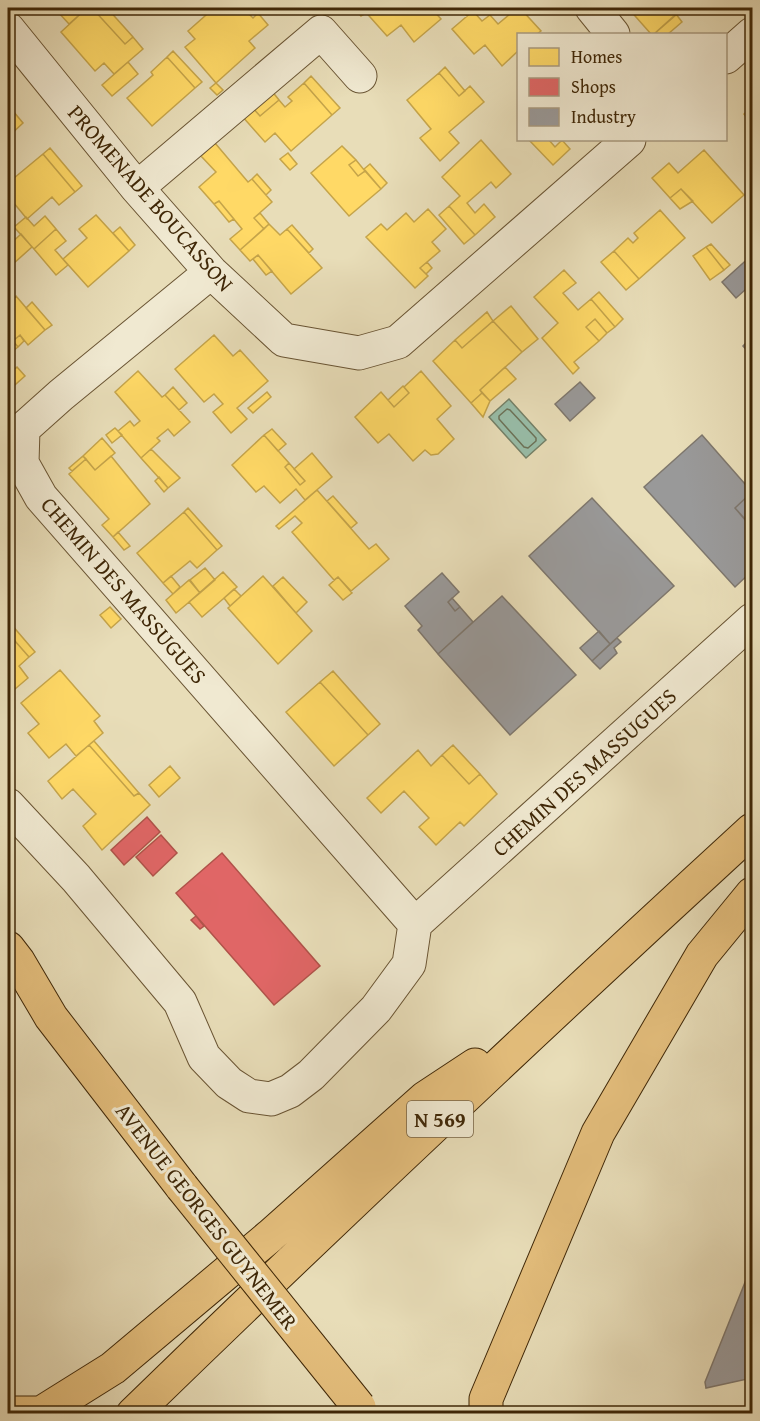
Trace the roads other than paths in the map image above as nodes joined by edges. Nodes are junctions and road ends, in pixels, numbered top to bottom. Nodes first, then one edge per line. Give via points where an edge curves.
1 (592, 8) edge
2 (8, 29) edge
3 (612, 33) edge
4 (753, 34) edge
5 (727, 56) edge
6 (360, 76) dead end
7 (628, 141) edge
8 (137, 188) junction
9 (211, 272) junction
10 (753, 620) edge
11 (8, 805) edge
12 (753, 830) edge
13 (753, 894) edge
14 (415, 924) junction
15 (8, 948) edge
16 (8, 990) edge
17 (51, 1017) junction
18 (545, 1020) junction
19 (482, 1408) edge
20 (362, 1410) edge
21 (8, 1413) edge
22 (133, 1413) edge

1 - 3 street
2 - 8 street, PROMENADE BOUCASSON
4 - 5 street
6 - 8 street via 321,32
7 - 9 street, PROMENADE BOUCASSON via 398,342 359,353 284,340
8 - 9 street, PROMENADE BOUCASSON
9 - 14 street, CHEMIN DES MASSUGUES via 23,429 22,463 41,497
10 - 14 street, CHEMIN DES MASSUGUES
11 - 14 street via 76,878 180,1002 204,1057 229,1083 249,1096 271,1099 290,1091 376,1010 409,964
12 - 18 main road, N 569
13 - 19 main road via 702,955 598,1134
15 - 17 main road, AVENUE GEORGES GUYNEMER
16 - 17 main road, AVENUE GEORGES GUYNEMER
17 - 20 main road, AVENUE GEORGES GUYNEMER, bridge
18 - 21 main road, N 569 via 425,1098 113,1368 41,1413
18 - 22 main road, N 569

